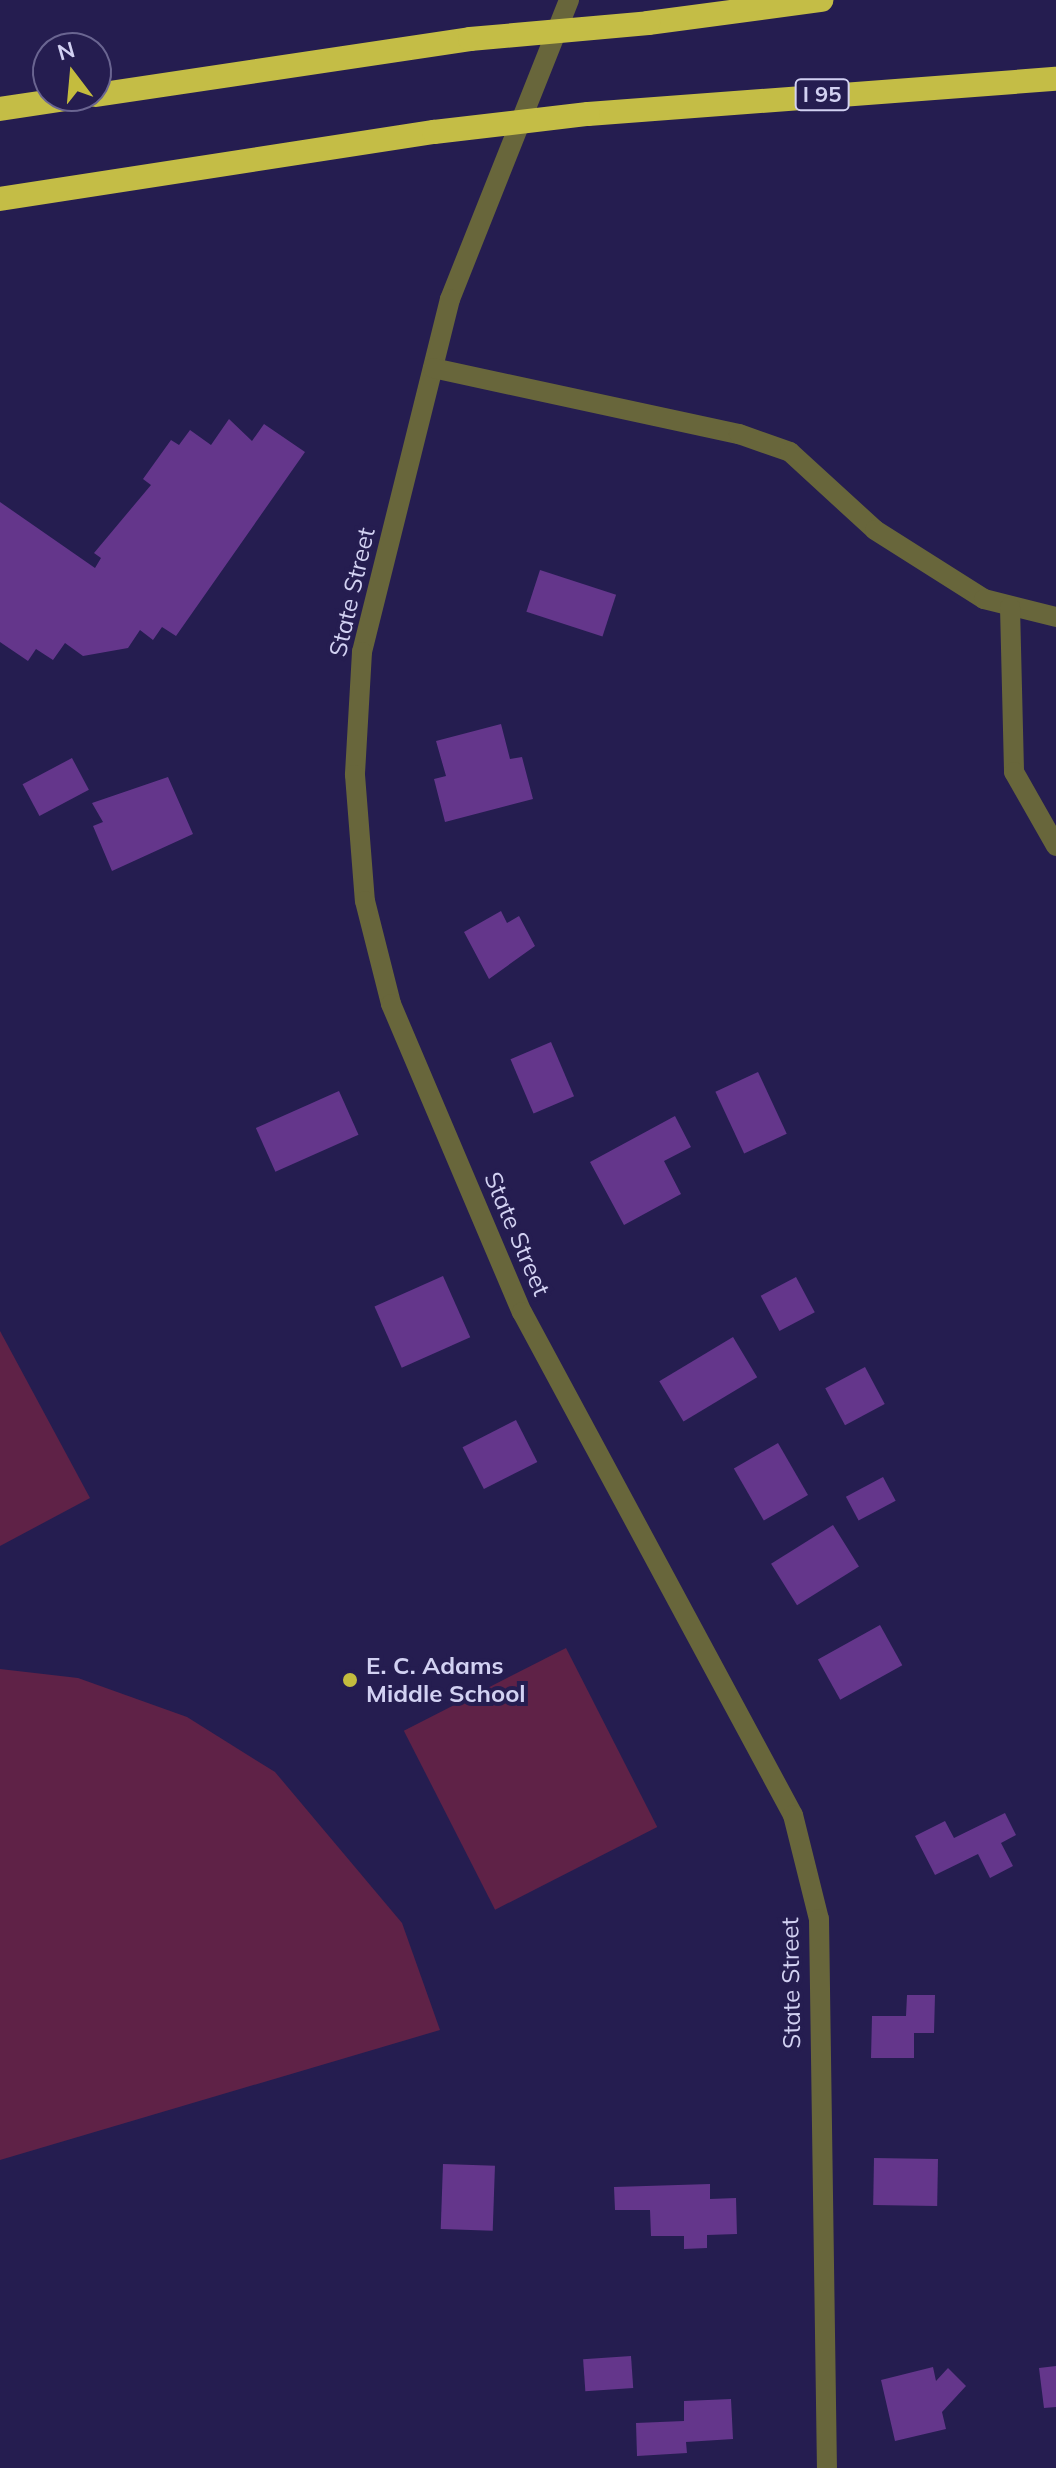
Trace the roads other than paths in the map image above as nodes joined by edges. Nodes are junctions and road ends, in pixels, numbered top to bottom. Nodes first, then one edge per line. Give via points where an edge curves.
1 (569, 0) edge
2 (821, 0) edge
3 (1056, 79) edge
4 (112, 93) edge
5 (32, 104) edge
6 (0, 109) edge
7 (0, 199) edge
8 (433, 368) junction
9 (1010, 607) junction
10 (1056, 617) edge
11 (1056, 846) edge
12 (827, 2468) edge

1 - 8 street, State Street via 450,299
2 - 4 highway, bridge via 470,39
3 - 7 highway, I 95, bridge via 588,114 434,132
5 - 6 highway
8 - 9 street via 739,434 790,452 875,530 984,599
8 - 12 street, State Street via 358,683 355,775 365,901 391,1004 522,1312 793,1815 819,1919
9 - 10 street
9 - 11 street via 1014,772

